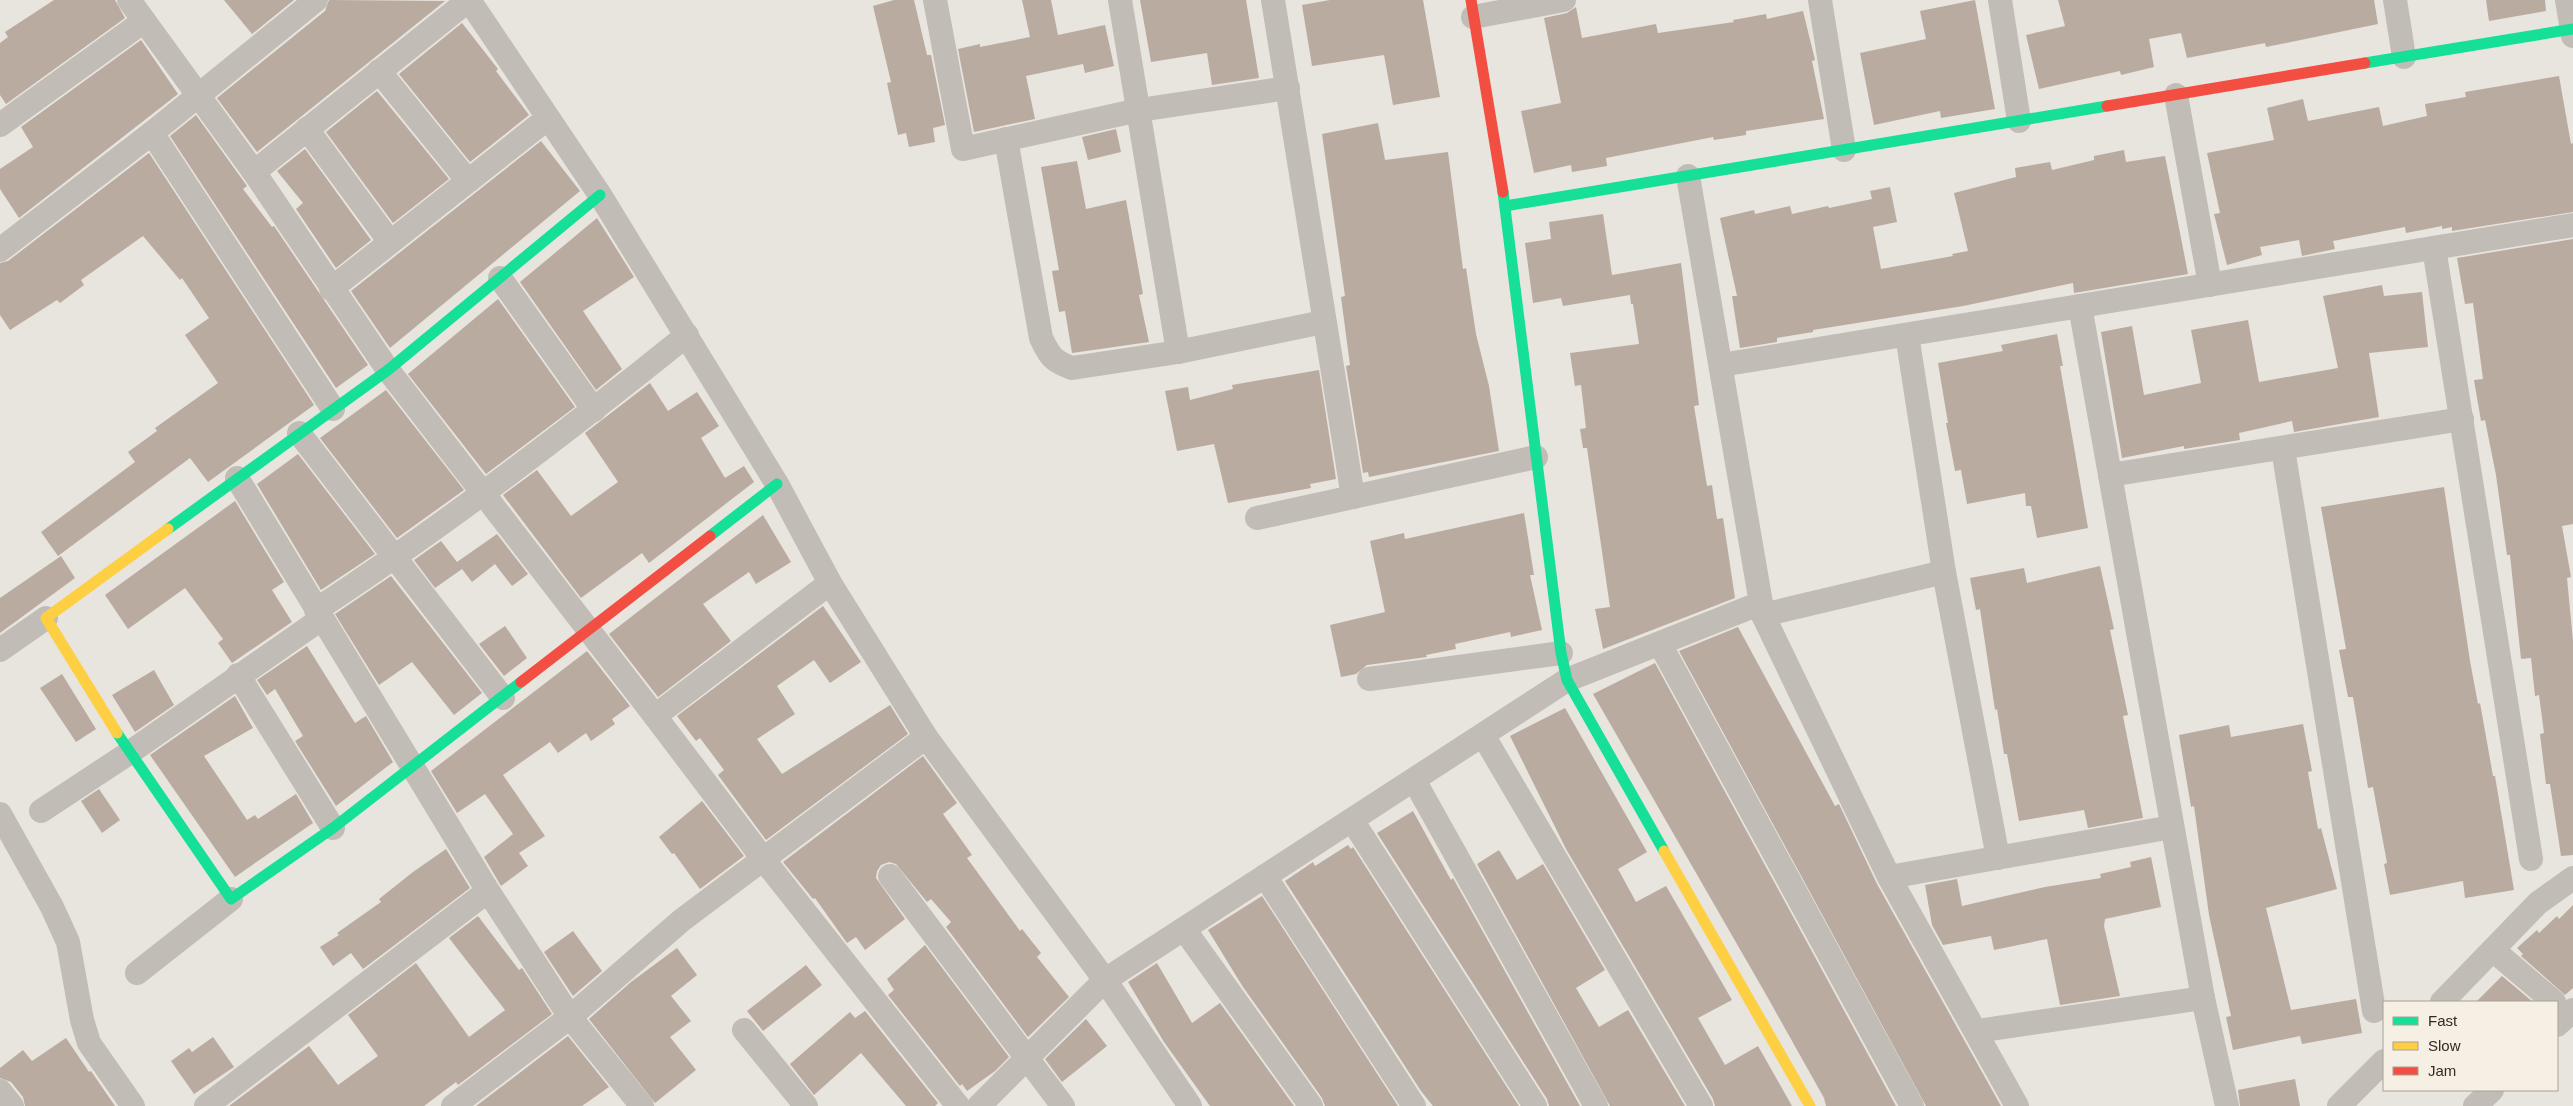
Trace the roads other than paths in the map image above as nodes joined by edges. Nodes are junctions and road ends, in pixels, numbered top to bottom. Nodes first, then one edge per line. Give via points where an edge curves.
1 (129, 0) edge
2 (316, 0) edge
3 (469, 0) edge
4 (934, 0) edge
5 (1120, 0) edge
6 (1273, 0) edge
7 (1564, 0) edge
8 (1820, 0) edge
9 (2000, 0) edge
10 (2395, 0) edge
11 (2567, 0) edge
12 (1472, 8) edge
13 (144, 21) junction
14 (2573, 31) edge
15 (2404, 57) junction
16 (379, 72) junction
17 (1288, 88) junction
18 (2176, 95) junction
19 (199, 96) junction
20 (1139, 110) junction
21 (548, 118) junction
22 (2020, 121) junction
23 (0, 125) edge
24 (307, 129) junction
25 (152, 133) junction
26 (1006, 139) junction
27 (1844, 150) junction
28 (254, 172) junction
29 (1688, 176) junction
30 (468, 181) junction
31 (600, 195) junction
32 (1505, 206) junction
33 (2573, 225) edge
34 (390, 242) junction
35 (2434, 248) junction
36 (0, 250) edge
37 (500, 278) junction
38 (2210, 285) junction
39 (331, 289) junction
40 (2080, 306) junction
41 (1323, 322) junction
42 (687, 335) junction
43 (1907, 335) junction
44 (1178, 352) junction
45 (1720, 366) junction
46 (388, 370) junction
47 (333, 409) junction
48 (594, 410) junction
49 (2462, 419) junction
50 (299, 433) junction
51 (2283, 449) junction
52 (1536, 458) junction
53 (2110, 475) junction
54 (237, 478) junction
55 (777, 484) junction
56 (484, 492) junction
57 (1353, 498) junction
58 (1257, 518) dead end
59 (396, 558) junction
60 (1944, 572) junction
61 (830, 583) junction
62 (1762, 609) junction
63 (318, 614) junction
64 (46, 618) junction
65 (590, 631) junction
66 (1660, 644) junction
67 (0, 650) edge
68 (1561, 654) junction
69 (238, 675) junction
70 (1369, 679) dead end
71 (1567, 680) junction
72 (503, 698) junction
73 (655, 716) junction
74 (1483, 735) junction
75 (926, 737) junction
76 (129, 753) junction
77 (412, 767) junction
78 (1414, 780) junction
79 (41, 811) dead end
80 (0, 814) edge
81 (1352, 820) junction
82 (2172, 827) junction
83 (333, 828) junction
84 (1998, 858) junction
85 (764, 860) junction
86 (2532, 860) dead end
87 (890, 876) dead end
88 (1266, 876) junction
89 (1889, 877) junction
90 (2573, 878) edge
91 (488, 891) junction
92 (231, 900) junction
93 (1184, 929) junction
94 (2492, 950) junction
95 (138, 973) dead end
96 (1105, 980) junction
97 (2203, 998) junction
98 (2443, 1001) edge
99 (2551, 1001) edge
100 (2374, 1011) dead end
101 (570, 1017) junction
102 (744, 1030) dead end
103 (1977, 1031) junction
104 (1028, 1058) junction
105 (2383, 1062) edge
106 (0, 1091) edge
107 (2491, 1091) edge
108 (458, 1104) edge
109 (12, 1106) edge
110 (133, 1106) edge
111 (206, 1106) edge
112 (642, 1106) edge
113 (806, 1106) edge
114 (958, 1106) edge
115 (979, 1106) edge
116 (1064, 1106) edge
117 (1190, 1106) edge
118 (1311, 1106) edge
119 (1414, 1106) edge
120 (1535, 1106) edge
121 (1596, 1106) edge
122 (1701, 1106) edge
123 (1810, 1106) edge
124 (1912, 1106) edge
125 (2017, 1106) edge
126 (2226, 1106) edge
127 (2339, 1106) edge
128 (2475, 1106) edge

1 - 13 street
2 - 19 street
3 - 16 street
3 - 21 street
4 - 26 street via 963,149
5 - 20 street
6 - 17 street
7 - 12 street
8 - 27 street
9 - 22 street
10 - 15 street
11 - 14 street
12 - 32 street
13 - 19 street
13 - 23 street
14 - 15 street
15 - 18 street
16 - 24 street
16 - 30 street
17 - 20 street
17 - 41 street
18 - 22 street
18 - 38 street
19 - 25 street
19 - 28 street
20 - 26 street
20 - 44 street
21 - 30 street
21 - 31 street
22 - 27 street
24 - 28 street
24 - 34 street
25 - 36 street
25 - 47 street
26 - 44 street via 1041,338 1048,354 1056,362 1072,368
27 - 29 street
28 - 39 street
29 - 32 street
29 - 45 street
30 - 34 street
31 - 37 street
31 - 42 street
32 - 52 street
33 - 35 street
34 - 39 street
35 - 38 street
35 - 49 street
37 - 46 street
37 - 48 street
38 - 40 street
39 - 46 street
40 - 43 street
40 - 53 street
41 - 44 street
41 - 57 street
42 - 48 street
42 - 55 street
43 - 45 street
43 - 60 street
45 - 62 street
46 - 47 street
46 - 56 street
47 - 50 street
48 - 56 street
49 - 51 street
49 - 86 street
50 - 54 street
50 - 59 street
51 - 53 street
51 - 100 street
52 - 57 street
52 - 68 street
53 - 82 street
54 - 63 street
54 - 64 street
55 - 61 street
55 - 65 street
56 - 59 street
56 - 65 street
57 - 58 street
59 - 63 street
59 - 72 street
60 - 62 street
60 - 84 street
61 - 73 street
61 - 75 street
62 - 66 street
62 - 89 street
63 - 69 street
63 - 77 street
64 - 67 street
64 - 76 street
65 - 72 street
65 - 73 street
66 - 71 street
66 - 124 street
68 - 70 street
68 - 71 street
69 - 76 street
69 - 83 street
71 - 74 street
71 - 123 street
72 - 77 street
73 - 85 street
74 - 78 street
74 - 122 street
75 - 85 street
75 - 96 street
76 - 79 street
76 - 92 street
77 - 83 street
77 - 91 street
78 - 81 street
78 - 121 street
80 - 110 street via 68,942 89,1042
81 - 88 street
81 - 120 street
82 - 84 street
82 - 97 street
83 - 92 street
84 - 89 street
85 - 101 street via 682,920
85 - 114 street
87 - 104 street
88 - 93 street
88 - 119 street
89 - 103 street
90 - 94 street via 2538,903
91 - 101 street
91 - 111 street
92 - 95 street
93 - 96 street
93 - 118 street
94 - 98 street
94 - 99 street
96 - 104 street
96 - 117 street
97 - 103 street
97 - 126 street
101 - 108 street
101 - 112 street
102 - 113 street
103 - 125 street
104 - 115 street
104 - 116 street
105 - 127 street
106 - 109 street
107 - 128 street

